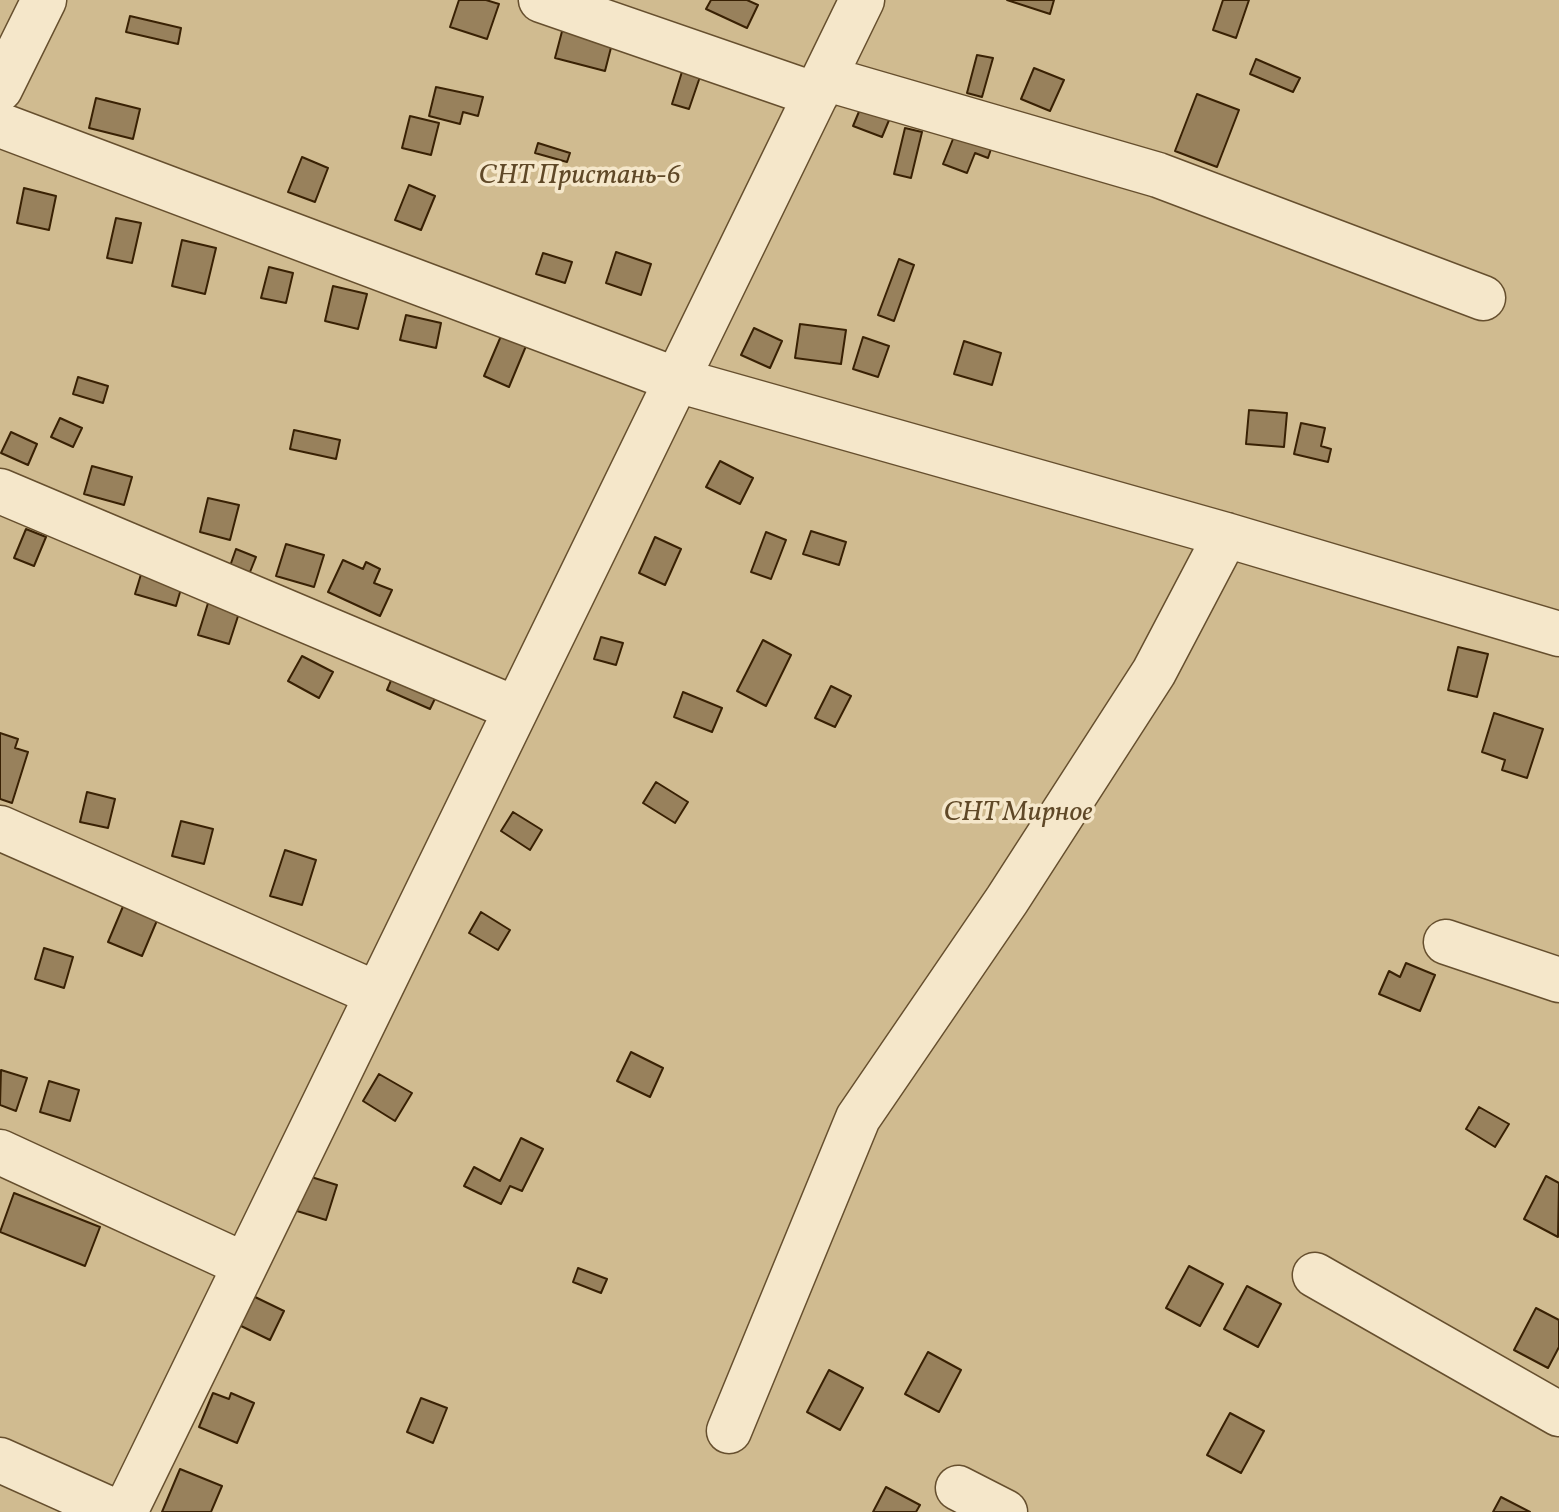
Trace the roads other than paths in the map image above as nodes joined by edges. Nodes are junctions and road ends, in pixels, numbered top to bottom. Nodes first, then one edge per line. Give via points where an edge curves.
1 (44, 0) edge
2 (541, 0) edge
3 (862, 0) edge
4 (820, 86) junction
5 (0, 89) edge
6 (0, 125) edge
7 (1483, 298) dead end
8 (677, 380) junction
9 (0, 491) edge
10 (1226, 535) junction
11 (1559, 634) edge
12 (516, 709) junction
13 (0, 828) edge
14 (1446, 942) dead end
15 (1559, 980) edge
16 (377, 994) junction
17 (0, 1152) edge
18 (245, 1265) junction
19 (1315, 1275) dead end
20 (1559, 1414) edge
21 (729, 1431) dead end
22 (0, 1460) edge
23 (958, 1488) dead end
24 (116, 1512) edge
25 (125, 1512) edge
26 (1005, 1512) edge

1 - 5 street
2 - 4 street
3 - 4 street
4 - 7 street via 1158,175
4 - 8 street
6 - 8 street
8 - 10 street
8 - 12 street
9 - 12 street
10 - 11 street
10 - 21 street via 1154,672 858,1118
12 - 16 street
13 - 16 street
14 - 15 street
16 - 18 street
17 - 18 street
18 - 25 street
19 - 20 street
22 - 24 street
23 - 26 street

